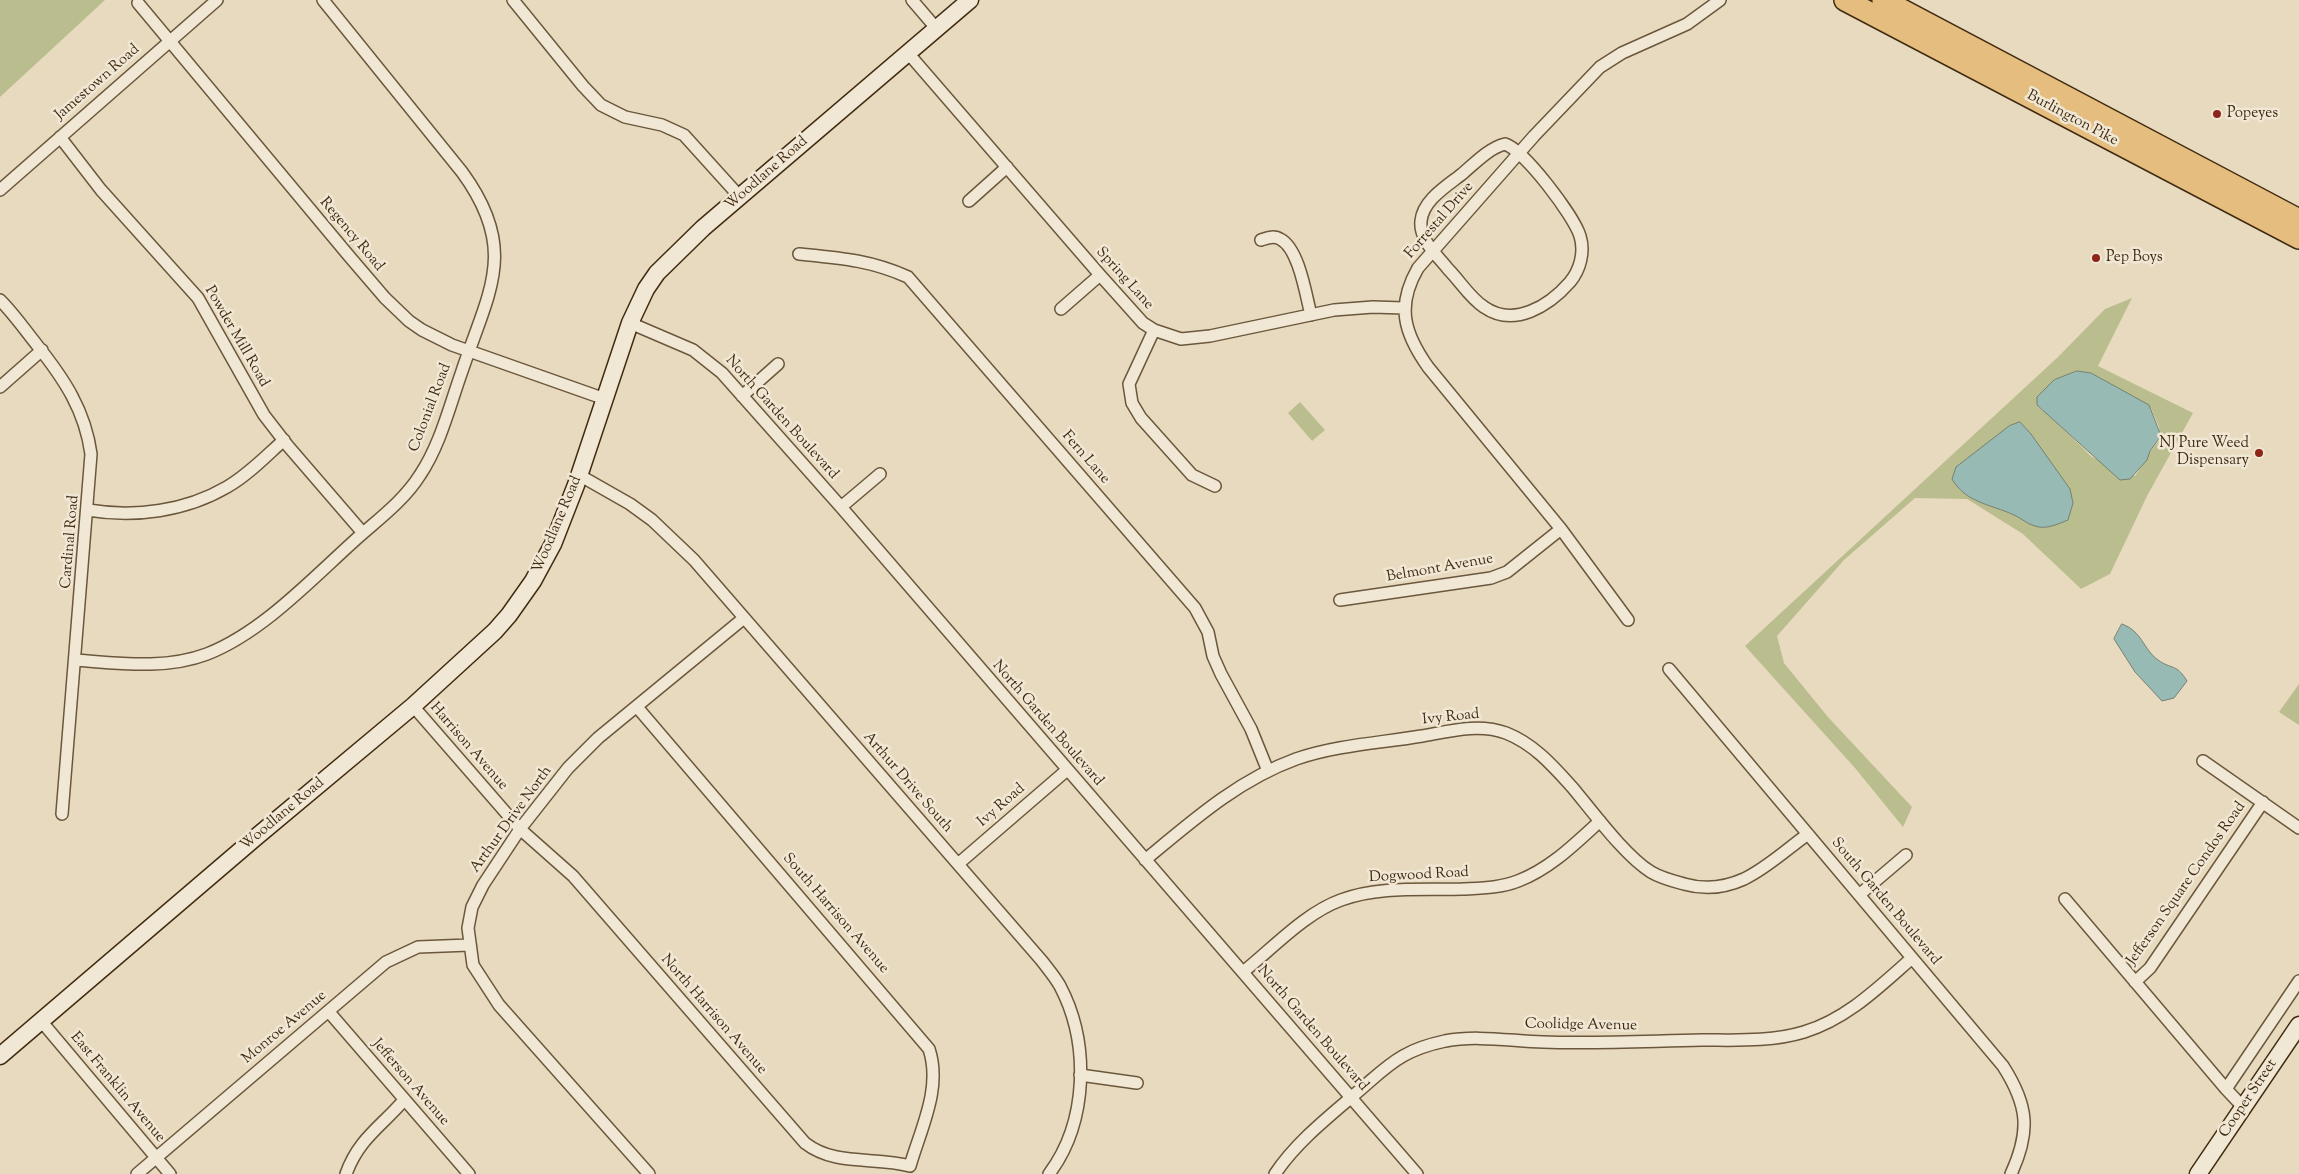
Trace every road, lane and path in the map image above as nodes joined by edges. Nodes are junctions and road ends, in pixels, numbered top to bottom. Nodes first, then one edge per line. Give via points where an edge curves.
1 (217, 0) edge
2 (323, 0) edge
3 (513, 0) edge
4 (970, 0) edge
5 (1720, 0) edge
6 (1845, 0) edge
7 (1883, 0) edge
8 (916, 1) edge
9 (138, 3) dead end
10 (936, 28) junction
11 (169, 41) junction
12 (908, 53) junction
13 (60, 137) junction
14 (1519, 153) junction
15 (1007, 167) junction
16 (0, 190) edge
17 (740, 197) junction
18 (969, 201) dead end
19 (2299, 220) edge
20 (2299, 238) edge
21 (1261, 240) dead end
22 (1433, 252) junction
23 (799, 254) dead end
24 (1100, 275) junction
25 (0, 300) edge
26 (1404, 308) junction
27 (1061, 309) dead end
28 (1311, 315) junction
29 (630, 323) junction
30 (1154, 330) junction
31 (42, 350) junction
32 (468, 351) junction
33 (778, 364) dead end
34 (0, 387) edge
35 (742, 396) junction
36 (605, 399) junction
37 (284, 440) junction
38 (880, 474) dead end
39 (579, 475) junction
40 (1215, 486) dead end
41 (841, 506) junction
42 (88, 510) junction
43 (1561, 530) junction
44 (363, 533) junction
45 (1340, 600) dead end
46 (744, 618) junction
47 (1628, 620) dead end
48 (76, 660) junction
49 (1669, 669) dead end
50 (414, 706) junction
51 (637, 707) junction
52 (2203, 761) dead end
53 (1067, 770) junction
54 (1268, 771) junction
55 (2262, 802) junction
56 (62, 814) dead end
57 (1600, 820) junction
58 (2299, 828) edge
59 (520, 829) junction
60 (1808, 834) junction
61 (1906, 855) dead end
62 (1145, 860) junction
63 (958, 864) junction
64 (1859, 895) junction
65 (2065, 899) dead end
66 (469, 945) junction
67 (1912, 958) junction
68 (1243, 972) junction
69 (2299, 981) edge
70 (2135, 982) junction
71 (329, 1012) junction
72 (42, 1022) junction
73 (2299, 1025) edge
74 (0, 1056) edge
75 (1080, 1075) junction
76 (1136, 1083) dead end
77 (2226, 1090) junction
78 (1351, 1097) junction
79 (404, 1100) junction
80 (2243, 1107) junction
81 (157, 1159) junction
82 (914, 1170) edge
83 (137, 1174) edge
84 (170, 1174) edge
85 (346, 1174) edge
86 (469, 1174) edge
87 (649, 1174) edge
88 (1049, 1174) edge
89 (1275, 1174) edge
90 (1417, 1174) edge
91 (2012, 1174) edge
92 (2198, 1174) edge

1 - 11 street, Jamestown Road
2 - 32 street, Colonial Road via 462,172 487,213 493,234 494,276
3 - 17 street via 601,105 624,117 662,124 684,135
4 - 10 street, Woodlane Road
5 - 14 street, Forrestal Drive via 1686,24 1600,66
6 - 20 highway, Burlington Pike
7 - 19 highway, Burlington Pike
8 - 10 street
9 - 11 street, Regency Road
10 - 12 street, Woodlane Road
11 - 13 street, Jamestown Road
11 - 32 street, Regency Road via 396,310 422,330
12 - 15 street, Spring Lane
12 - 17 street, Woodlane Road
13 - 16 street, Jamestown Road
13 - 37 street, Powder Mill Road via 101,190 198,298 257,403
14 - 22 street, Forrestal Drive
14 - 22 street via 1511,146 1499,145 1427,204 1421,228
14 - 22 street via 1565,208 1580,237 1579,268 1566,286 1531,312 1502,315 1476,301
15 - 18 street
15 - 24 street, Spring Lane
17 - 29 street, Woodlane Road via 657,272
21 - 28 street via 1280,238 1290,248
22 - 26 street, Forrestal Drive via 1411,280
23 - 54 street, Fern Lane via 854,259 908,276 1195,608 1208,632 1221,674 1251,729
24 - 27 street
24 - 30 street, Spring Lane via 1143,323
25 - 31 street, Cardinal Road
26 - 28 street, Spring Lane via 1373,307
26 - 43 street, Forrestal Drive via 1415,349
28 - 30 street, Spring Lane via 1181,339
29 - 35 street, North Garden Boulevard via 693,350 722,373
29 - 36 street, Woodlane Road
30 - 40 street via 1129,384 1132,403 1140,418 1192,475
31 - 34 street
31 - 42 street, Cardinal Road via 70,390 86,428 92,454
32 - 36 street, Regency Road
32 - 44 street, Colonial Road via 442,429 426,464 404,495
33 - 35 street
35 - 41 street, North Garden Boulevard
36 - 39 street, Woodlane Road
37 - 42 street via 239,479 190,503 140,512
37 - 44 street, Powder Mill Road
38 - 41 street
39 - 46 street, Arthur Drive South via 652,520 694,560
39 - 50 street, Woodlane Road via 552,544 522,599 489,637
41 - 53 street, North Garden Boulevard
42 - 48 street, Cardinal Road
43 - 45 street, Belmont Avenue via 1507,572 1491,578
43 - 47 street, Forrestal Drive
44 - 48 street, Colonial Road via 262,622 219,649 186,661 164,663
46 - 51 street, Arthur Drive North
46 - 63 street, Arthur Drive South
48 - 56 street, Cardinal Road
49 - 60 street, South Garden Boulevard
50 - 59 street, Harrison Avenue
50 - 72 street, Woodlane Road
51 - 59 street, Arthur Drive North via 578,758
51 - 82 street, South Harrison Avenue via 930,1049 935,1081
52 - 55 street
53 - 62 street, North Garden Boulevard
53 - 63 street, Ivy Road
54 - 57 street, Ivy Road via 1297,759 1347,746 1483,728 1507,733 1532,748 1556,768
54 - 62 street, Ivy Road via 1224,797
55 - 58 street
55 - 70 street, Jefferson Square Condos Road via 2150,968
57 - 60 street, Ivy Road via 1650,871 1704,888 1722,887 1746,878
57 - 68 street, Dogwood Road via 1549,864 1529,877 1506,885 1380,892 1353,896 1329,905
59 - 66 street, Arthur Drive North via 472,907
59 - 82 street, North Harrison Avenue via 573,876 805,1143 815,1151 833,1157
60 - 64 street, South Garden Boulevard
61 - 64 street
62 - 68 street, North Garden Boulevard
63 - 75 street, Arthur Drive South via 1059,985 1077,1038
64 - 67 street, South Garden Boulevard
65 - 70 street, Jefferson Square Condos Road
66 - 71 street, Monroe Avenue via 430,946 407,951 386,962
66 - 87 street, Arthur Drive North via 473,965 504,1011
67 - 78 street, Coolidge Avenue via 1846,1012 1819,1027 1787,1036 1658,1042 1446,1041 1402,1057
67 - 91 street, South Garden Boulevard via 2015,1086 2025,1118 2021,1150
68 - 78 street, North Garden Boulevard
69 - 77 street
70 - 77 street, Jefferson Square Condos Road
71 - 79 street, Jefferson Avenue
71 - 81 street, Monroe Avenue
72 - 74 street, Woodlane Road
72 - 81 street, East Franklin Avenue
73 - 80 street, Cooper Street
75 - 76 street
75 - 88 street, Arthur Drive South via 1072,1130
77 - 80 street, Jefferson Square Condos Road
78 - 89 street, Coolidge Avenue via 1296,1148
78 - 90 street, North Garden Boulevard
79 - 85 street via 368,1136
79 - 86 street, Jefferson Avenue
80 - 92 street, Cooper Street
81 - 83 street, Monroe Avenue
81 - 84 street, East Franklin Avenue

